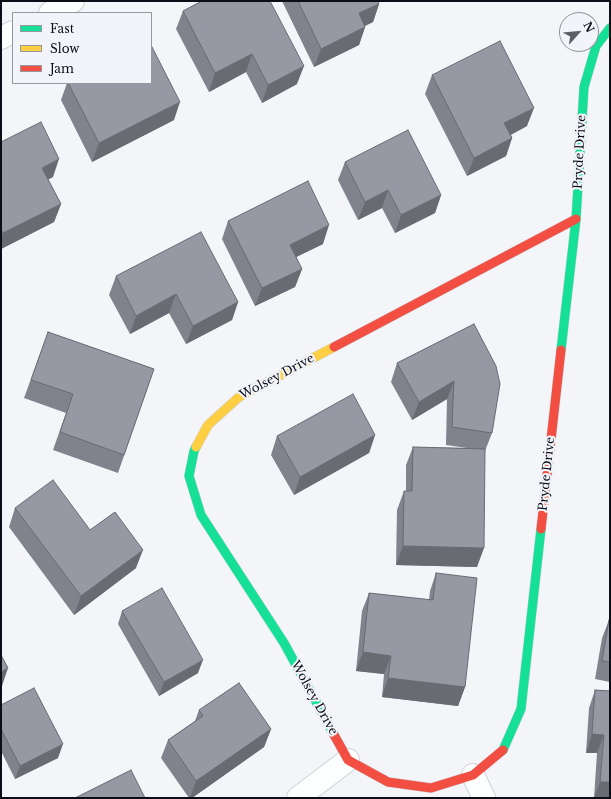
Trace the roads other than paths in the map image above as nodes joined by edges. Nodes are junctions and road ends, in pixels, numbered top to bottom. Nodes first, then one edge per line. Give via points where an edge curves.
1 (73, 1) edge
2 (52, 12) edge
3 (610, 28) edge
4 (12, 32) edge
5 (1, 38) edge
6 (576, 218) junction
7 (348, 760) junction
8 (474, 775) junction
9 (298, 798) edge
10 (484, 798) edge

1 - 2 street
3 - 6 street, Pryde Drive via 596,46 584,87
4 - 5 street
6 - 7 street, Wolsey Drive via 238,396 208,425 194,451 189,476 201,514 284,643
6 - 8 street, Pryde Drive via 521,709 503,752
7 - 8 street, Pryde Drive via 388,782 431,788
7 - 9 street
8 - 10 street

